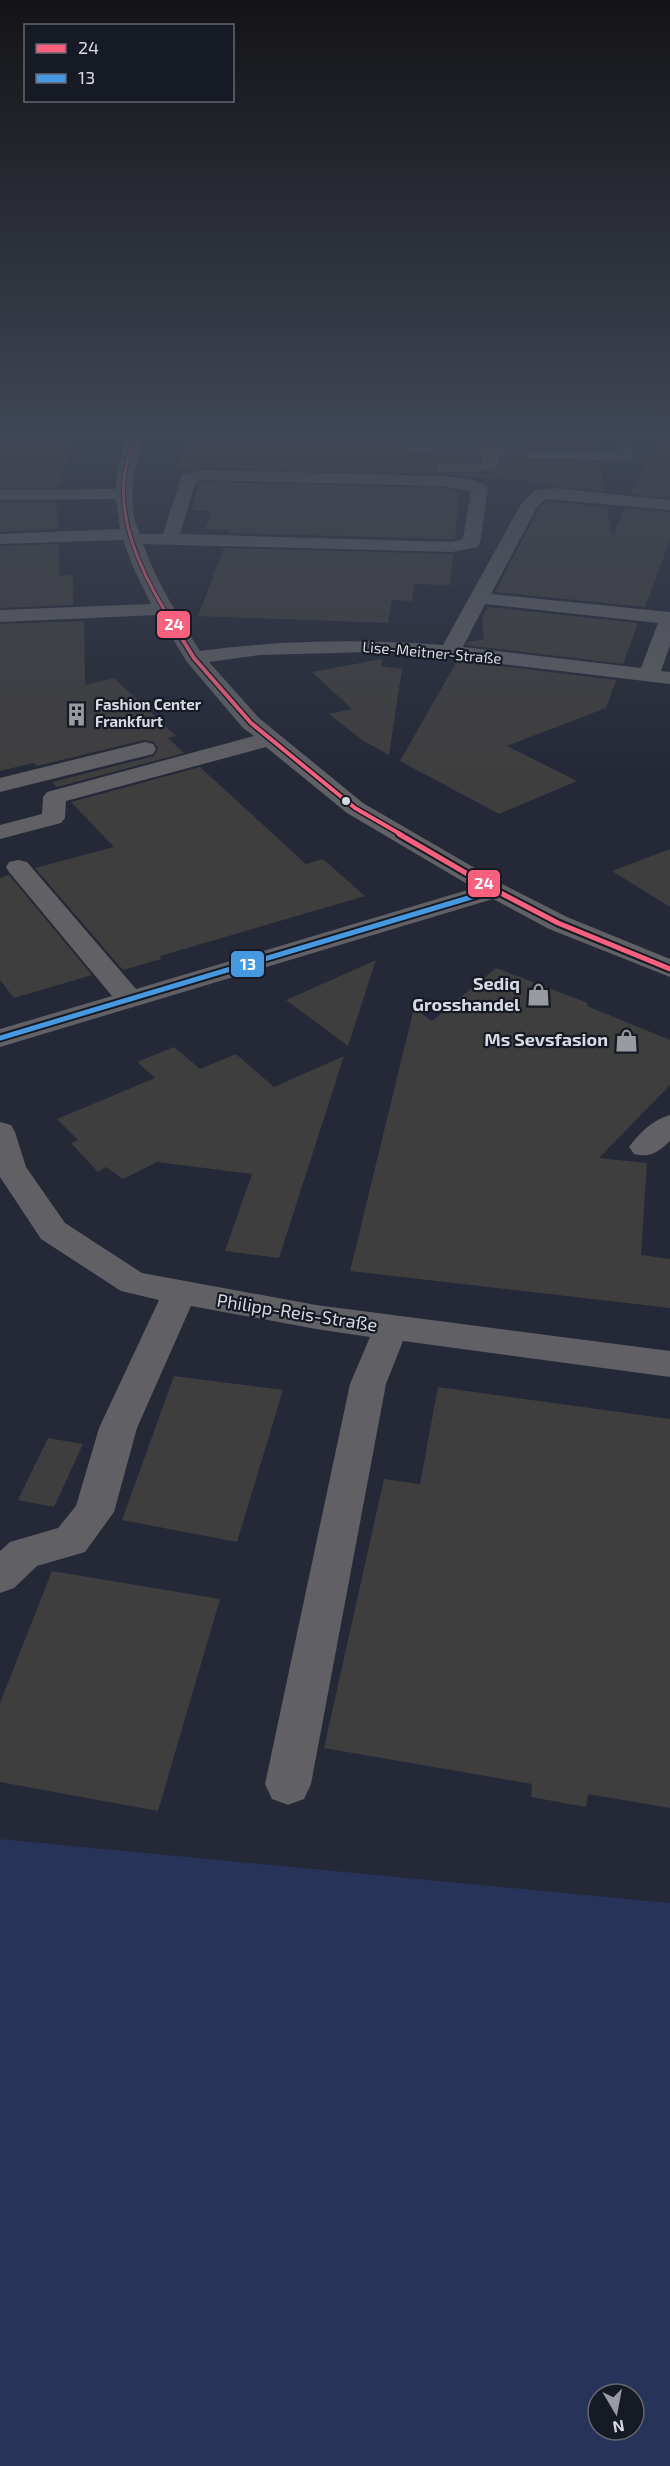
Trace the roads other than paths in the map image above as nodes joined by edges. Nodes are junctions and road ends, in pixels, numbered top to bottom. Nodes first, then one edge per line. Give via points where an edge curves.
1 (135, 547) edge
2 (507, 547) edge
3 (479, 598) junction
4 (164, 609) junction
5 (0, 616) edge
6 (670, 618) edge
7 (450, 652) junction
8 (194, 658) junction
9 (649, 675) junction
10 (670, 678) edge
11 (261, 731) junction
12 (206, 734) dead end
13 (171, 743) dead end
14 (0, 785) edge
15 (0, 832) edge
16 (18, 867) dead end
17 (495, 890) junction
18 (670, 969) edge
19 (130, 999) junction
20 (2, 1033) edge
21 (670, 1124) edge
22 (0, 1132) edge
23 (645, 1147) dead end
24 (179, 1293) junction
25 (391, 1328) junction
26 (670, 1364) edge
27 (0, 1576) edge
28 (288, 1784) dead end

1 - 4 street
2 - 3 street
3 - 6 street
3 - 7 street
4 - 5 street
4 - 8 street
6 - 9 street
7 - 8 street, Lise-Meitner-Straße via 316,646
7 - 9 street, Lise-Meitner-Straße
8 - 11 street
9 - 10 street, Lise-Meitner-Straße
11 - 12 street
11 - 15 street via 55,797 54,818
11 - 17 street via 355,808
13 - 14 street
16 - 19 street
17 - 18 street via 558,923
17 - 19 street
19 - 20 street
21 - 23 street
22 - 24 street, Philipp-Reis-Straße via 10,1168 53,1231 133,1283
24 - 25 street, Philipp-Reis-Straße
24 - 27 street via 118,1428 94,1512 71,1541 24,1553
25 - 26 street, Philipp-Reis-Straße
25 - 28 street via 368,1384

